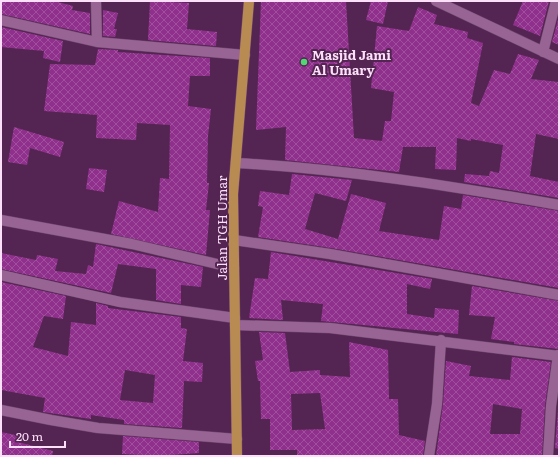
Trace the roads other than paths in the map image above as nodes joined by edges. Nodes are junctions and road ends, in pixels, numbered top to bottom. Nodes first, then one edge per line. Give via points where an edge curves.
1 (96, 1) edge
2 (249, 1) edge
3 (436, 1) edge
4 (556, 1) edge
5 (1, 20) edge
6 (97, 42) junction
7 (543, 52) junction
8 (245, 55) junction
9 (559, 59) edge
10 (236, 163) junction
11 (559, 205) edge
12 (1, 220) edge
13 (234, 240) junction
14 (234, 268) junction
15 (1, 275) edge
16 (559, 296) edge
17 (235, 321) junction
18 (441, 340) junction
19 (559, 356) edge
20 (1, 410) edge
21 (237, 439) junction
22 (238, 456) edge
23 (429, 456) edge
24 (548, 456) edge

1 - 6 street
2 - 8 main road, Jalan TGH Umar
3 - 7 street
4 - 7 street
5 - 6 street
6 - 8 street
7 - 9 street
8 - 10 main road, Jalan TGH Umar
10 - 11 street via 299,166
10 - 13 main road, Jalan TGH Umar via 233,194
12 - 14 street via 132,244
13 - 14 main road, Jalan TGH Umar
13 - 16 street
14 - 17 main road, Jalan TGH Umar
15 - 17 street via 120,302
17 - 18 street
17 - 21 main road, Jalan TGH Umar
18 - 19 street
18 - 23 street via 437,404
19 - 24 street via 550,419
20 - 21 street via 98,428
21 - 22 main road, Jalan TGH Umar

